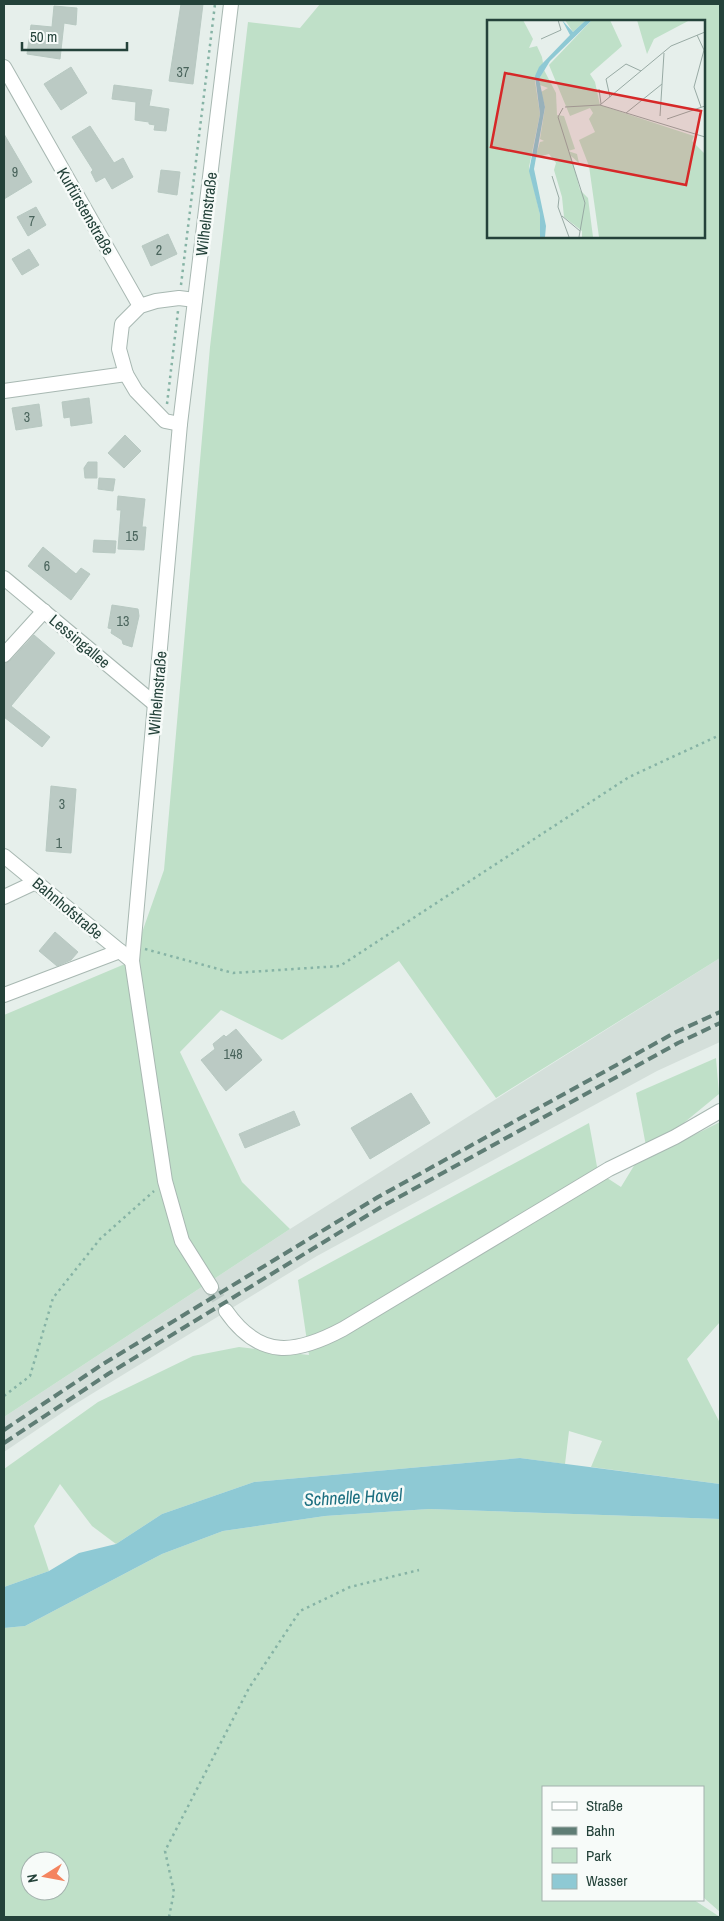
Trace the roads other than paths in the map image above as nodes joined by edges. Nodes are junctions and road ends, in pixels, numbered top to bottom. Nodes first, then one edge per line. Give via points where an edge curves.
1 (231, 4) edge
2 (4, 67) edge
3 (195, 300) junction
4 (140, 306) junction
5 (126, 374) junction
6 (4, 390) edge
7 (180, 424) junction
8 (4, 578) edge
9 (44, 611) junction
10 (4, 655) edge
11 (156, 705) junction
12 (4, 856) edge
13 (36, 882) junction
14 (4, 897) edge
15 (120, 952) junction
16 (132, 961) junction
17 (4, 995) edge
18 (720, 1111) edge
19 (211, 1287) tunnel mouth
20 (226, 1311) tunnel mouth

1 - 3 street, Wilhelmstraße
2 - 4 street, Kurfürstenstraße
3 - 4 street via 179,298
3 - 7 street, Wilhelmstraße
4 - 5 street via 122,324 119,349
5 - 6 street
5 - 7 street via 136,390 165,421
7 - 11 street, Wilhelmstraße
8 - 9 street, Lessingallee
9 - 10 street
9 - 11 street, Lessingallee
11 - 16 street, Wilhelmstraße
12 - 13 street, Bahnhofstraße
13 - 14 street
13 - 15 street, Bahnhofstraße
15 - 16 street, Bahnhofstraße
15 - 17 street
16 - 19 street, Wilhelmstraße via 165,1181 182,1241
18 - 20 street via 609,1169 320,1341 276,1348 258,1342 237,1326

